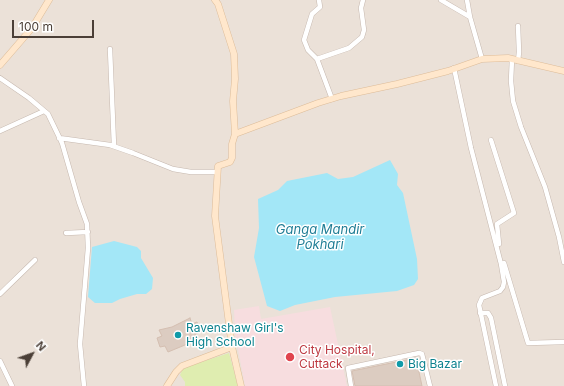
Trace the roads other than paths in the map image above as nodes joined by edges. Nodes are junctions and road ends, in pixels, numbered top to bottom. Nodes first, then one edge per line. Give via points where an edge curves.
1 (49, 0) edge
2 (215, 0) edge
3 (319, 0) edge
4 (363, 0) edge
5 (441, 0) edge
6 (467, 0) edge
7 (470, 17) junction
8 (518, 26) dead end
9 (110, 49) dead end
10 (317, 59) junction
11 (482, 59) junction
12 (515, 60) junction
13 (0, 65) edge
14 (454, 68) junction
15 (564, 70) edge
16 (0, 78) edge
17 (332, 99) junction
18 (44, 111) junction
19 (0, 131) edge
20 (235, 134) junction
21 (59, 138) junction
22 (491, 140) dead end
23 (114, 146) junction
24 (217, 172) junction
25 (66, 232) dead end
26 (88, 232) junction
27 (35, 260) dead end
28 (564, 262) edge
29 (0, 294) edge
30 (480, 313) junction
31 (564, 342) edge
32 (232, 347) junction
33 (0, 361) edge
34 (12, 386) edge
35 (84, 386) edge
36 (167, 386) edge
37 (241, 386) edge
38 (351, 386) edge
39 (430, 386) edge
40 (496, 386) edge
41 (505, 386) edge

1 - 13 street via 32,28
2 - 20 street via 234,54
3 - 10 street via 320,7 312,14 304,40 308,50
4 - 10 street via 362,37 349,48
5 - 7 street
6 - 7 street
7 - 11 street
8 - 12 street via 520,52
9 - 23 street
10 - 17 street
11 - 12 street
11 - 14 street
12 - 15 street
12 - 28 street via 511,81 513,101 546,187
14 - 17 street
14 - 30 street via 470,148 504,282 504,287 500,291 482,298 479,305
16 - 18 street
17 - 20 street
18 - 19 street
18 - 21 street via 48,114
20 - 24 street via 232,158 230,162 218,166
21 - 23 street
21 - 26 street
22 - 31 street via 514,213 497,224 499,244 528,343
23 - 24 street via 173,169
24 - 32 street via 215,216
25 - 26 street
26 - 35 street via 80,344
27 - 29 street
30 - 40 street
30 - 41 street via 488,313 491,318
32 - 36 street via 182,366
32 - 37 street
33 - 34 street
38 - 39 street via 348,368 419,353 422,354

